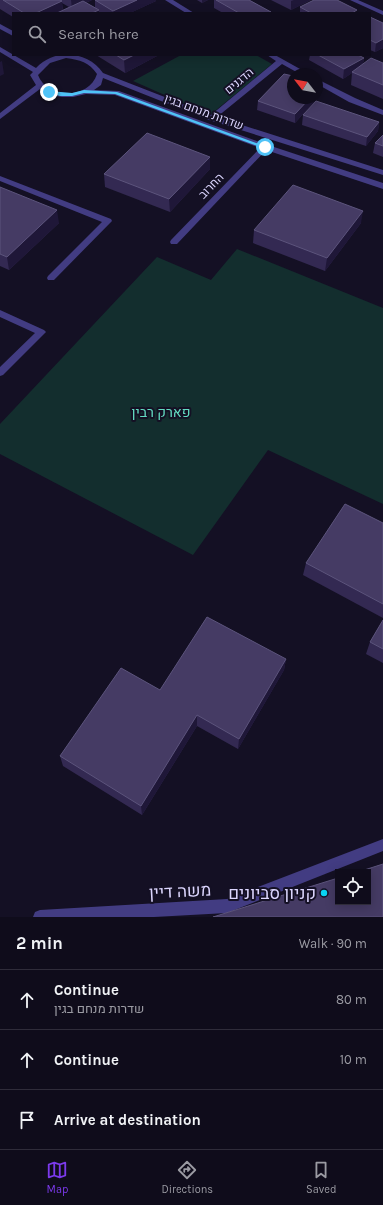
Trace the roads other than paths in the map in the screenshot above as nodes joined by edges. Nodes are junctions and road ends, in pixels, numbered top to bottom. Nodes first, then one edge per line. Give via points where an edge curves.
1 (168, 0) edge
2 (353, 0) edge
3 (183, 8) junction
4 (174, 12) edge
5 (189, 12) edge
6 (383, 13) edge
7 (0, 26) edge
8 (12, 33) edge
9 (0, 49) edge
10 (53, 56) edge
11 (272, 56) edge
12 (281, 61) junction
13 (294, 68) edge
14 (37, 71) junction
15 (101, 74) junction
16 (323, 84) edge
17 (38, 87) junction
18 (84, 92) junction
19 (383, 113) edge
20 (0, 117) edge
21 (212, 118) junction
22 (265, 147) junction
23 (383, 173) edge
24 (0, 178) edge
25 (383, 186) edge
26 (174, 242) dead end
27 (51, 278) dead end
28 (0, 314) edge
29 (0, 373) edge
30 (383, 845) edge
31 (40, 917) edge

1 - 3 street
2 - 6 street
3 - 4 street
3 - 5 street
7 - 8 street
9 - 14 street
10 - 14 street
10 - 15 street via 92,62
11 - 12 street
12 - 13 street
12 - 21 street, הדגנים
14 - 17 street via 34,75
15 - 18 street via 98,83
15 - 21 street, שדרות מנחם בגין
16 - 19 street
17 - 18 street via 60,94
17 - 20 street
18 - 22 street, שדרות מנחם בגין via 116,93
21 - 23 street, שדרות מנחם בגין
22 - 25 street, שדרות מנחם בגין
22 - 26 street, החרוב
24 - 27 street via 108,221
28 - 29 street via 41,332
30 - 31 street, משה דיין via 226,906

